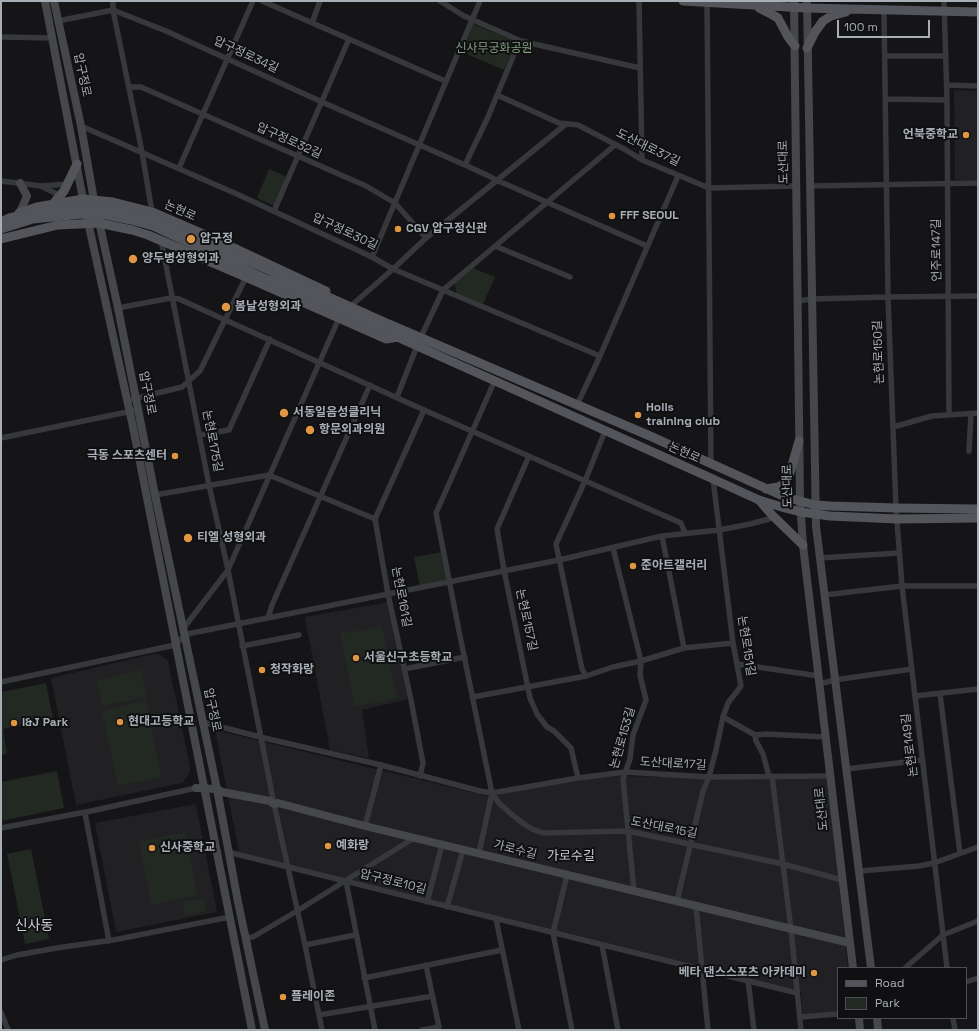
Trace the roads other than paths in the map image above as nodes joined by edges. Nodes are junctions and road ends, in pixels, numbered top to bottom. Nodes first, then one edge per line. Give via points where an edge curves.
1 (45, 1) edge
2 (54, 1) edge
3 (113, 1) edge
4 (253, 1) edge
5 (262, 1) edge
6 (320, 1) edge
7 (440, 1) edge
8 (480, 1) edge
9 (639, 1) edge
10 (683, 1) edge
11 (944, 1) edge
12 (707, 2) edge
13 (794, 4) edge
14 (752, 5) junction
15 (807, 5) edge
16 (857, 9) junction
17 (113, 10) junction
18 (884, 10) junction
19 (944, 11) junction
20 (978, 12) edge
21 (472, 19) junction
22 (58, 21) junction
23 (312, 23) junction
24 (1, 37) edge
25 (53, 38) junction
26 (349, 39) junction
27 (521, 41) junction
28 (795, 46) junction
29 (807, 48) junction
30 (885, 56) junction
31 (946, 56) junction
32 (227, 59) junction
33 (640, 68) junction
34 (445, 81) junction
35 (947, 85) junction
36 (978, 86) edge
37 (129, 87) junction
38 (497, 95) junction
39 (886, 98) junction
40 (947, 100) junction
41 (322, 102) junction
42 (203, 114) junction
43 (566, 124) junction
44 (81, 126) junction
45 (420, 144) junction
46 (615, 145) junction
47 (142, 152) junction
48 (298, 156) junction
49 (642, 160) junction
50 (77, 164) junction
51 (465, 165) junction
52 (179, 168) junction
53 (678, 176) junction
54 (1, 180) edge
55 (496, 182) junction
56 (20, 183) junction
57 (947, 183) junction
58 (978, 183) edge
59 (68, 184) junction
60 (887, 185) junction
61 (41, 186) junction
62 (796, 186) junction
63 (810, 186) junction
64 (709, 188) junction
65 (61, 196) junction
66 (83, 199) junction
67 (94, 199) junction
68 (546, 202) junction
69 (53, 204) junction
70 (395, 204) junction
71 (274, 211) junction
72 (20, 212) junction
73 (154, 213) junction
74 (1, 217) edge
75 (173, 221) junction
76 (1, 222) edge
77 (89, 223) junction
78 (99, 223) junction
79 (1, 229) edge
80 (21, 234) junction
81 (148, 234) junction
82 (426, 238) junction
83 (1, 239) edge
84 (163, 241) junction
85 (1, 244) edge
86 (495, 246) junction
87 (647, 246) junction
88 (372, 257) junction
89 (393, 269) junction
90 (246, 277) junction
91 (570, 277) dead end
92 (443, 290) junction
93 (978, 296) edge
94 (888, 297) junction
95 (949, 297) junction
96 (171, 298) junction
97 (812, 299) junction
98 (798, 301) junction
99 (353, 304) junction
100 (118, 308) junction
101 (339, 318) junction
102 (226, 320) junction
103 (388, 329) junction
104 (399, 334) junction
105 (270, 339) junction
106 (419, 342) junction
107 (600, 356) junction
108 (320, 363) junction
109 (494, 380) junction
110 (189, 382) junction
111 (370, 385) junction
112 (397, 397) junction
113 (131, 399) junction
114 (577, 405) junction
115 (424, 410) junction
116 (133, 411) junction
117 (978, 413) edge
118 (970, 414) junction
119 (949, 415) junction
120 (893, 427) junction
121 (605, 430) junction
122 (472, 431) junction
123 (199, 435) junction
124 (1, 438) edge
125 (799, 441) junction
126 (970, 451) dead end
127 (529, 456) junction
128 (712, 464) junction
129 (269, 475) junction
130 (713, 479) junction
131 (585, 481) junction
132 (209, 485) junction
133 (766, 489) junction
134 (155, 494) junction
135 (320, 496) junction
136 (759, 500) junction
137 (800, 501) junction
138 (815, 504) junction
139 (896, 508) junction
140 (978, 509) edge
141 (801, 512) junction
142 (815, 514) junction
143 (773, 516) junction
144 (978, 518) edge
145 (375, 519) junction
146 (897, 519) junction
147 (719, 530) junction
148 (685, 533) junction
149 (662, 536) junction
150 (803, 545) junction
151 (613, 548) junction
152 (899, 553) junction
153 (819, 558) junction
154 (559, 560) junction
155 (228, 570) junction
156 (504, 570) junction
157 (449, 582) junction
158 (902, 586) junction
159 (978, 586) edge
160 (388, 594) junction
161 (824, 595) junction
162 (268, 618) junction
163 (238, 624) junction
164 (184, 631) junction
165 (299, 635) dead end
166 (733, 643) junction
167 (175, 646) junction
168 (242, 646) junction
169 (684, 648) junction
170 (465, 657) junction
171 (640, 661) junction
172 (737, 664) junction
173 (404, 669) junction
174 (912, 669) junction
175 (586, 676) junction
176 (819, 680) junction
177 (834, 680) junction
178 (1, 682) edge
179 (528, 686) junction
180 (978, 689) edge
181 (940, 694) junction
182 (915, 696) junction
183 (473, 697) junction
184 (723, 717) junction
185 (202, 722) junction
186 (755, 735) junction
187 (260, 737) junction
188 (826, 737) junction
189 (923, 760) junction
190 (380, 766) junction
191 (846, 769) junction
192 (625, 772) junction
193 (420, 776) junction
194 (771, 776) junction
195 (830, 776) junction
196 (709, 777) junction
197 (578, 778) junction
198 (196, 788) joint
199 (205, 788) junction
200 (220, 791) junction
201 (492, 793) junction
202 (274, 804) junction
203 (85, 812) junction
204 (365, 826) junction
205 (1, 828) edge
206 (628, 831) junction
207 (414, 838) junction
208 (690, 844) junction
209 (442, 845) junction
210 (978, 847) edge
211 (463, 850) junction
212 (228, 852) junction
213 (479, 853) junction
214 (960, 854) junction
215 (934, 863) junction
216 (783, 864) junction
217 (287, 867) junction
218 (860, 871) junction
219 (567, 875) junction
220 (842, 880) junction
221 (346, 881) junction
222 (634, 891) junction
223 (427, 902) junction
224 (677, 902) junction
225 (446, 906) junction
226 (696, 906) junction
227 (297, 911) junction
228 (241, 915) junction
229 (230, 917) junction
230 (496, 919) junction
231 (978, 921) edge
232 (791, 929) junction
233 (552, 933) junction
234 (355, 935) junction
235 (943, 935) junction
236 (246, 938) junction
237 (111, 940) junction
238 (850, 943) junction
239 (602, 944) junction
240 (305, 945) junction
241 (502, 950) junction
242 (1, 960) edge
243 (426, 965) junction
244 (853, 967) edge
245 (871, 967) edge
246 (905, 967) edge
247 (947, 967) edge
248 (702, 969) junction
249 (364, 978) junction
250 (978, 978) edge
251 (748, 980) junction
252 (967, 982) edge
253 (797, 993) junction
254 (433, 996) junction
255 (370, 1007) junction
256 (837, 1014) edge
257 (1, 1015) edge
258 (319, 1015) junction
259 (800, 1017) junction
260 (859, 1019) edge
261 (877, 1019) edge
262 (953, 1019) edge
263 (8, 1030) edge
264 (252, 1030) edge
265 (265, 1030) edge
266 (322, 1030) edge
267 (375, 1030) edge
268 (422, 1030) edge
269 (519, 1030) edge
270 (572, 1030) edge
271 (618, 1030) edge
272 (708, 1030) edge
273 (754, 1030) edge
274 (801, 1030) edge
275 (860, 1030) edge
276 (878, 1030) edge
277 (955, 1030) edge

1 - 25 main road, 압구정로
2 - 22 main road, 압구정로
3 - 17 street
4 - 32 street
5 - 23 street
6 - 23 street
7 - 21 street
8 - 21 street
9 - 33 street
10 - 12 main road
11 - 19 street, 언주로147길
12 - 14 main road
12 - 64 street
13 - 14 main road
13 - 15 main road
13 - 28 main road, 도산대로
14 - 28 main road via 778,18
15 - 16 main road
15 - 29 main road
16 - 18 main road
16 - 29 main road via 826,18
17 - 22 street
17 - 32 street, 압구정로34길
17 - 37 street
18 - 19 main road
18 - 30 street, 논현로150길
19 - 20 main road
19 - 31 street, 언주로147길
21 - 27 street
21 - 34 street
22 - 44 main road, 압구정로
23 - 26 street
24 - 25 street
25 - 50 main road, 압구정로
26 - 34 street
26 - 41 street
27 - 33 street
27 - 38 street
28 - 62 main road, 도산대로
29 - 63 main road
30 - 31 street
30 - 39 street, 논현로150길
31 - 35 street, 언주로147길
32 - 41 street, 압구정로34길
32 - 42 street
33 - 49 street
34 - 45 street
35 - 36 street
35 - 40 street, 언주로147길
37 - 42 street, 압구정로32길 via 141,87
37 - 47 street
38 - 43 street, 도산대로37길
38 - 51 street
39 - 40 street
39 - 60 street, 논현로150길
40 - 57 street, 언주로147길
41 - 45 street, 압구정로34길
41 - 48 street
42 - 48 street, 압구정로32길
42 - 52 street
43 - 46 street, 도산대로37길 via 578,126
43 - 55 street
44 - 47 street, 압구정로30길
44 - 67 main road, 압구정로
45 - 51 street, 압구정로34길
45 - 70 street
46 - 49 street, 도산대로37길
46 - 68 street
47 - 52 street, 압구정로30길
47 - 73 street
48 - 70 street, 압구정로32길 via 366,186
48 - 71 street
49 - 53 street, 도산대로37길
50 - 59 main road
50 - 66 main road, 압구정로
51 - 55 street, 압구정로34길
52 - 71 street, 압구정로30길
53 - 64 street, 도산대로37길
53 - 87 street
54 - 56 street
55 - 68 street, 압구정로34길
55 - 82 street
56 - 61 street
56 - 72 main road via 27,196
57 - 58 street
57 - 60 street
57 - 95 street, 언주로147길
59 - 61 street
59 - 65 main road
60 - 63 street
60 - 94 street, 논현로150길
61 - 65 street
62 - 64 street, 도산대로37길
62 - 98 main road, 도산대로
63 - 97 main road
64 - 128 street
65 - 69 main road
66 - 67 main road, 논현로
66 - 69 main road, 논현로
66 - 77 main road, 압구정로
67 - 73 main road, 논현로
67 - 78 main road, 압구정로
68 - 86 street
68 - 87 street, 압구정로34길
69 - 72 main road, 논현로
70 - 82 street, 압구정로32길
70 - 88 street
71 - 88 street, 압구정로30길
72 - 74 main road, 논현로
73 - 75 main road, 논현로
73 - 81 main road via 158,225
75 - 84 main road via 167,222 163,227
75 - 99 main road, 논현로
76 - 103 main road, 논현로, bridge via 38,212 79,207 106,208 153,218
77 - 78 main road, 논현로
77 - 80 main road, 논현로 via 58,225
77 - 113 main road, 압구정로
78 - 81 main road, 논현로
78 - 100 main road, 압구정로
79 - 103 main road, 논현로, bridge via 33,219 81,214 107,215 132,220 153,226 266,279
80 - 83 main road, 논현로
80 - 85 main road
81 - 84 main road, 논현로
82 - 89 street
84 - 90 main road, 논현로
84 - 96 street, 논현로175길
86 - 91 street
86 - 92 street
87 - 107 street
88 - 89 street, 압구정로30길
89 - 92 street, 압구정로30길
89 - 99 street
90 - 101 main road, 논현로
90 - 102 street
92 - 106 street
92 - 107 street, 압구정로30길
93 - 95 street
94 - 95 street
94 - 97 street
94 - 120 street, 논현로150길
95 - 119 street, 언주로147길
96 - 100 street
96 - 102 street via 179,299
96 - 110 street, 논현로175길
97 - 98 street
97 - 138 main road
98 - 125 main road, 도산대로
99 - 104 main road, 논현로 via 395,323
100 - 113 main road, 압구정로
101 - 104 main road, 논현로 via 386,339
101 - 108 street
102 - 105 street
102 - 110 street via 200,371
103 - 104 main road, 논현로
104 - 106 main road, 논현로
105 - 108 street
105 - 123 street via 229,430
106 - 109 main road, 논현로
106 - 112 street
106 - 114 main road, 논현로
107 - 114 street
108 - 111 street
108 - 129 street
109 - 121 main road, 논현로
109 - 122 street
110 - 113 street via 182,387
110 - 123 street, 논현로175길
111 - 112 street
111 - 135 street
112 - 115 street
113 - 116 main road, 압구정로
114 - 128 main road, 논현로
115 - 122 street
115 - 145 street
116 - 124 street
116 - 134 main road, 압구정로
116 - 167 main road, 압구정로
117 - 118 street
118 - 119 street
118 - 126 street
119 - 120 street via 921,418
120 - 139 street, 논현로150길
121 - 130 main road, 논현로
121 - 131 street
122 - 127 street
122 - 157 street via 436,513
123 - 132 street, 논현로175길
125 - 133 main road via 789,476 778,488
125 - 137 main road, 도산대로
127 - 131 street
127 - 156 street, 논현로157길 via 497,529
128 - 133 main road, 논현로
129 - 132 street
129 - 135 street
129 - 155 street
130 - 136 main road, 논현로
130 - 147 street, 논현로151길
131 - 148 street via 681,523
131 - 154 street via 556,544
132 - 134 street
132 - 155 street, 논현로175길
133 - 137 main road, 논현로
134 - 164 main road, 압구정로
135 - 145 street
135 - 162 street
136 - 141 main road, 논현로
136 - 143 main road
137 - 138 main road, 논현로
137 - 141 main road, 도산대로
138 - 139 main road, 논현로
138 - 142 main road
139 - 140 main road, 논현로
139 - 146 street, 논현로150길
141 - 142 main road, 논현로
141 - 150 main road, 도산대로
142 - 146 main road, 논현로
142 - 153 main road
143 - 147 street
143 - 150 main road
144 - 146 main road, 논현로
145 - 160 street, 논현로161길
146 - 152 street, 논현로149길
147 - 148 street
147 - 166 street, 논현로151길
148 - 149 street
149 - 151 street
149 - 169 street
150 - 176 main road, 도산대로
151 - 154 street
151 - 171 street, 논현로153길
152 - 153 street
152 - 158 street, 논현로149길
153 - 161 main road
154 - 156 street
154 - 175 street via 582,669
155 - 163 street, 논현로175길
155 - 164 street
156 - 157 street
156 - 179 street, 논현로157길
157 - 160 street
157 - 170 street
158 - 159 street
158 - 161 street
158 - 174 street, 논현로149길
160 - 162 street
160 - 173 street, 논현로161길
161 - 177 main road
162 - 163 street
163 - 164 street
163 - 168 street, 논현로175길
164 - 167 street
164 - 185 main road, 압구정로
165 - 168 street
166 - 169 street
166 - 172 street, 논현로151길
167 - 178 street
167 - 199 main road, 압구정로
168 - 187 street, 논현로175길
169 - 171 street
170 - 173 street
170 - 183 street
171 - 175 street
171 - 192 street, 논현로153길 via 640,675 646,700 633,735 630,759
172 - 176 street
172 - 184 street, 논현로151길 via 741,686 728,703
173 - 193 street, 논현로161길 via 423,763
174 - 177 street
174 - 182 street, 논현로149길
175 - 179 street
176 - 177 street
176 - 188 main road, 도산대로
177 - 191 main road
179 - 183 street
179 - 197 street, 논현로157길 via 536,714 571,748
180 - 181 street
181 - 182 street
181 - 214 street
182 - 189 street, 논현로149길
183 - 201 street
184 - 186 street
184 - 196 street, 논현로151길
185 - 187 street
185 - 200 main road, 압구정로
186 - 188 street
186 - 194 street
187 - 190 street
187 - 202 street, 논현로175길
188 - 195 main road, 도산대로
189 - 191 street
189 - 215 street, 논현로149길
190 - 193 street
190 - 204 street
191 - 218 main road
192 - 196 street, 도산대로17길
192 - 197 street, 도산대로17길
192 - 206 street, 논현로153길 via 623,779
193 - 201 street
194 - 195 street, 도산대로17길
194 - 196 street, 도산대로17길
194 - 216 street
195 - 220 main road, 도산대로
196 - 208 street, 논현로151길
197 - 201 street, 도산대로17길
198 - 199 main road
198 - 203 street
199 - 200 main road
199 - 229 main road, 압구정로
200 - 202 main road, 가로수길
200 - 212 main road, 압구정로
201 - 206 street, 도산대로15길 via 515,818 543,833
201 - 213 street
202 - 204 main road, 가로수길
202 - 217 street, 논현로175길
203 - 205 street
203 - 237 street
204 - 207 main road, 가로수길
206 - 208 street, 도산대로15길
206 - 222 street, 논현로153길
207 - 209 main road, 가로수길
207 - 221 street
208 - 216 street, 도산대로15길
208 - 224 street, 논현로151길
209 - 211 main road, 가로수길
209 - 223 street
210 - 214 street
211 - 213 main road, 가로수길
211 - 225 street
212 - 217 street, 압구정로10길
212 - 228 main road, 압구정로
213 - 219 main road, 가로수길
214 - 215 street
215 - 218 street
215 - 235 street, 논현로149길
216 - 220 street, 도산대로15길
216 - 232 street
217 - 221 street, 압구정로10길
217 - 227 street, 논현로175길
218 - 245 main road
219 - 222 main road, 가로수길
219 - 233 street
220 - 238 main road, 도산대로
221 - 223 street, 압구정로10길
221 - 227 street
221 - 234 street
222 - 224 main road, 가로수길
223 - 225 street, 압구정로10길
224 - 226 main road, 가로수길
225 - 230 street, 압구정로10길
226 - 232 main road, 가로수길
226 - 248 street
227 - 236 street via 253,937
227 - 240 street, 논현로175길
228 - 229 main road
228 - 236 main road, 압구정로
229 - 237 street
229 - 264 main road, 압구정로
230 - 233 street, 압구정로10길
230 - 241 street
231 - 235 street
232 - 238 main road, 가로수길
232 - 253 street
233 - 239 street, 압구정로10길
233 - 270 street
234 - 240 street
234 - 249 street
235 - 246 street
235 - 247 street, 논현로149길
236 - 265 main road, 압구정로
237 - 242 street via 16,955
238 - 244 main road, 도산대로
239 - 248 street, 압구정로10길
239 - 271 street
240 - 258 street, 논현로175길
241 - 243 street
241 - 269 street
243 - 249 street
243 - 254 street
248 - 251 street, 압구정로10길
248 - 272 street
249 - 255 street
250 - 252 street
251 - 253 street, 압구정로10길
251 - 273 street
253 - 259 street
254 - 255 street
254 - 268 street via 439,1027
255 - 258 street
255 - 267 street
256 - 259 street
257 - 263 street
258 - 266 street, 논현로175길
259 - 274 street
260 - 275 main road
261 - 276 main road
262 - 277 street

